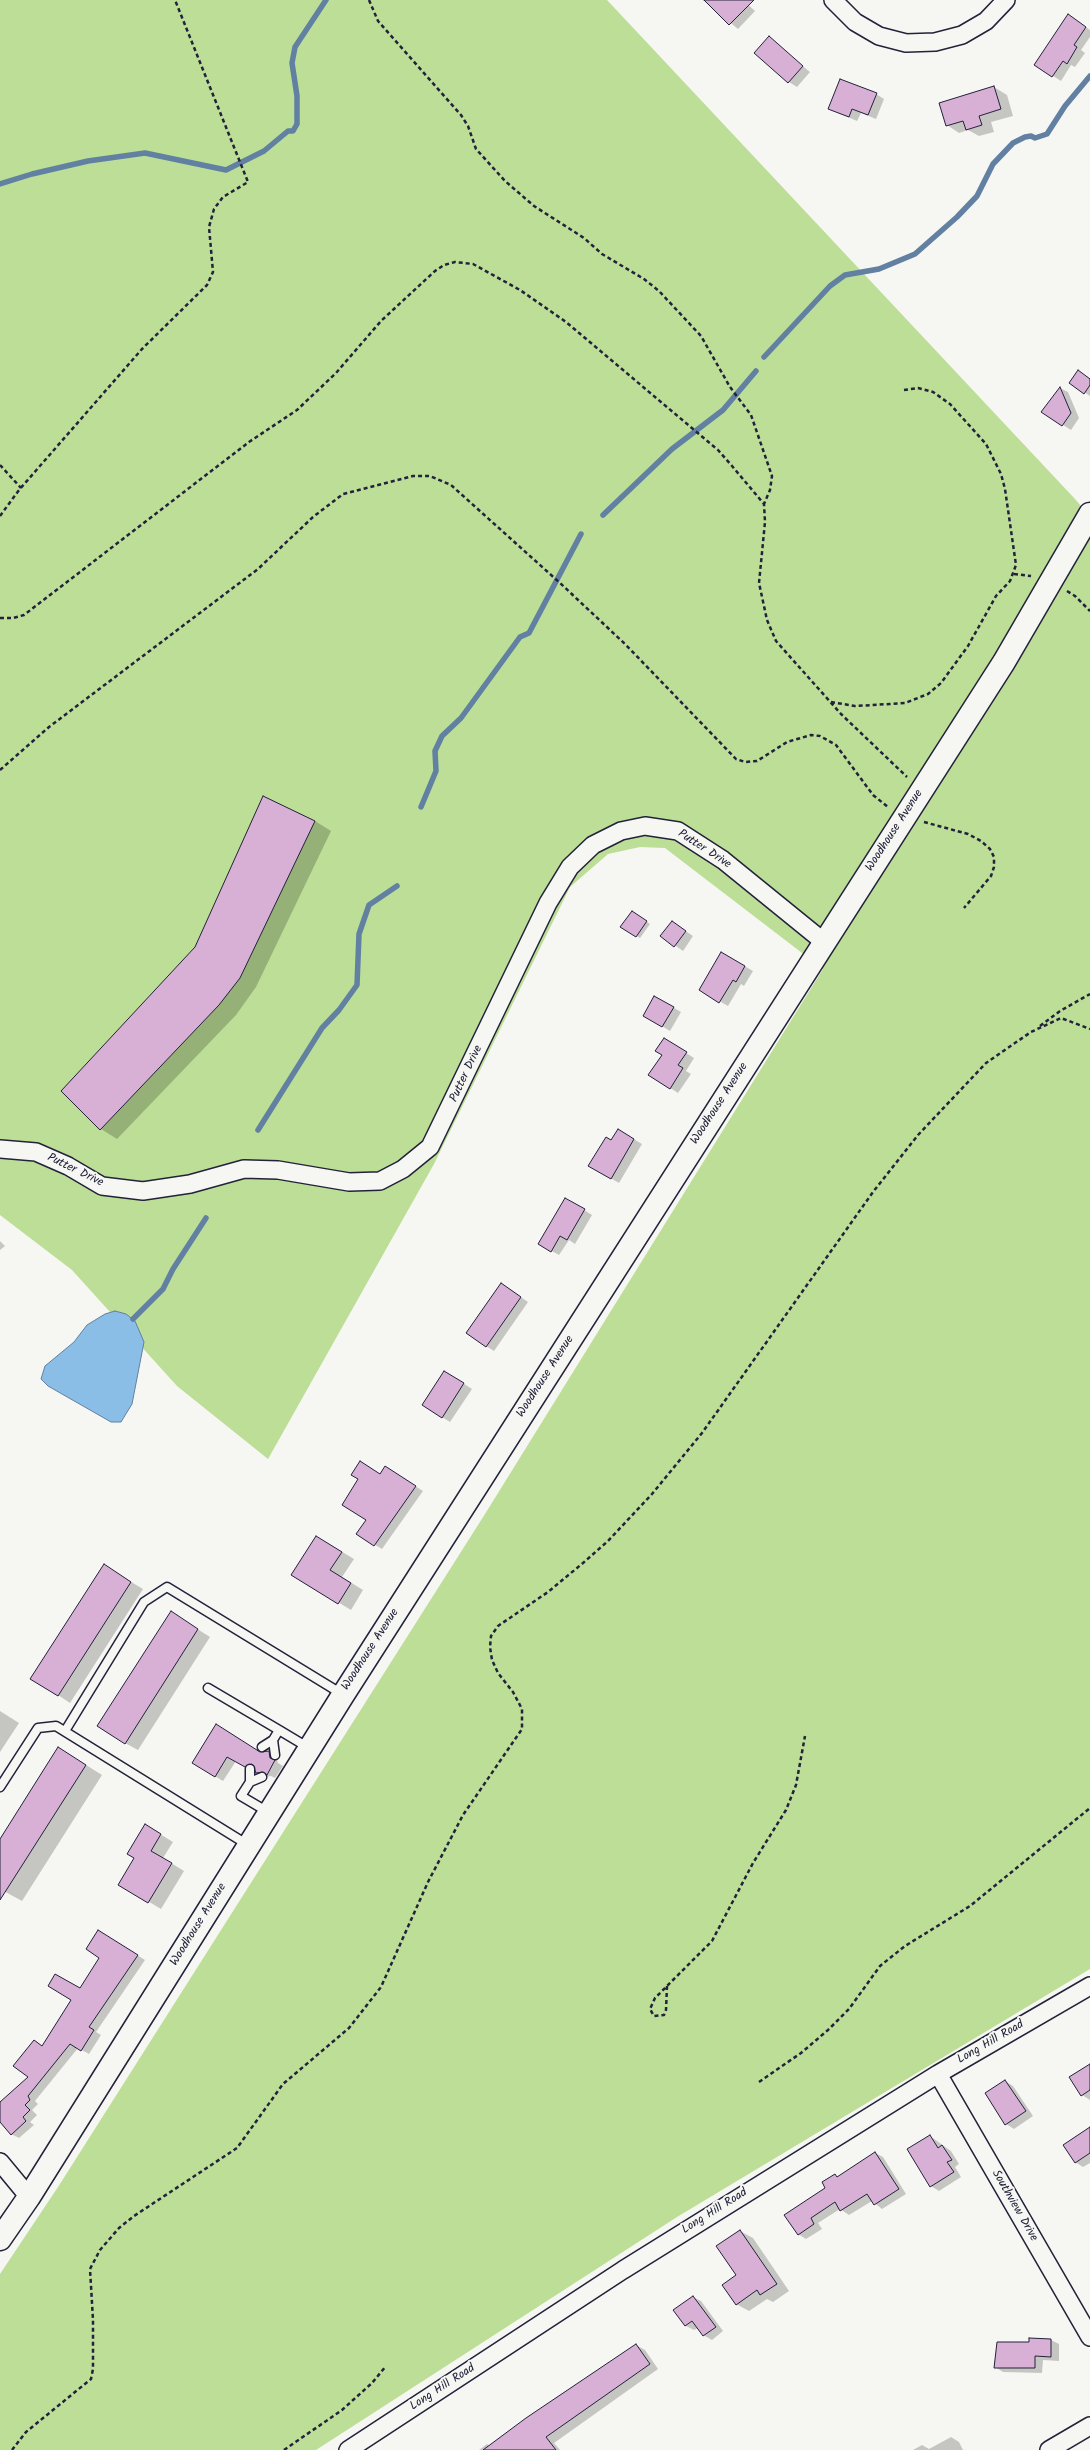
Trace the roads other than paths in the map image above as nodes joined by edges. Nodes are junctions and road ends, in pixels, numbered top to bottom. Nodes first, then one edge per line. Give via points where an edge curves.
1 (833, 0) edge
2 (1006, 0) edge
3 (1090, 514) edge
4 (824, 942) junction
5 (0, 1149) edge
6 (208, 1688) dead end
7 (343, 1695) junction
8 (279, 1730) junction
9 (65, 1732) junction
10 (273, 1740) junction
11 (262, 1747) dead end
12 (309, 1748) junction
13 (275, 1755) dead end
14 (250, 1769) dead end
15 (262, 1777) dead end
16 (250, 1782) junction
17 (0, 1787) edge
18 (269, 1812) junction
19 (248, 1846) junction
20 (1090, 1986) edge
21 (938, 2074) junction
22 (0, 2162) edge
23 (30, 2197) junction
24 (0, 2239) edge
25 (1090, 2337) edge
26 (1090, 2426) edge
27 (348, 2450) edge
28 (1049, 2450) edge

1 - 2 street via 855,22 879,36 906,43 935,42 962,35 986,20
3 - 4 main road, Woodhouse Avenue via 1004,662
4 - 5 street, Putter Drive via 723,860 678,831 645,826 621,831 593,845 570,867 548,902 430,1147 403,1169 380,1181 349,1182 278,1170 244,1169 190,1184 143,1191 102,1186 68,1166 36,1152
4 - 7 main road, Woodhouse Avenue
6 - 8 lane
7 - 9 lane via 167,1587 144,1602
7 - 12 main road, Woodhouse Avenue
8 - 10 lane
8 - 12 lane
9 - 17 lane via 56,1726 38,1728
9 - 19 lane
10 - 11 lane
10 - 13 lane
12 - 18 main road, Woodhouse Avenue
14 - 16 lane
15 - 16 lane
16 - 18 lane via 241,1796
18 - 19 main road, Woodhouse Avenue
19 - 23 main road, Woodhouse Avenue
20 - 21 street, Long Hill Road
21 - 25 street, Southview Drive
21 - 27 street, Long Hill Road via 622,2270
22 - 23 street
23 - 24 main road, Woodhouse Avenue
26 - 28 street

